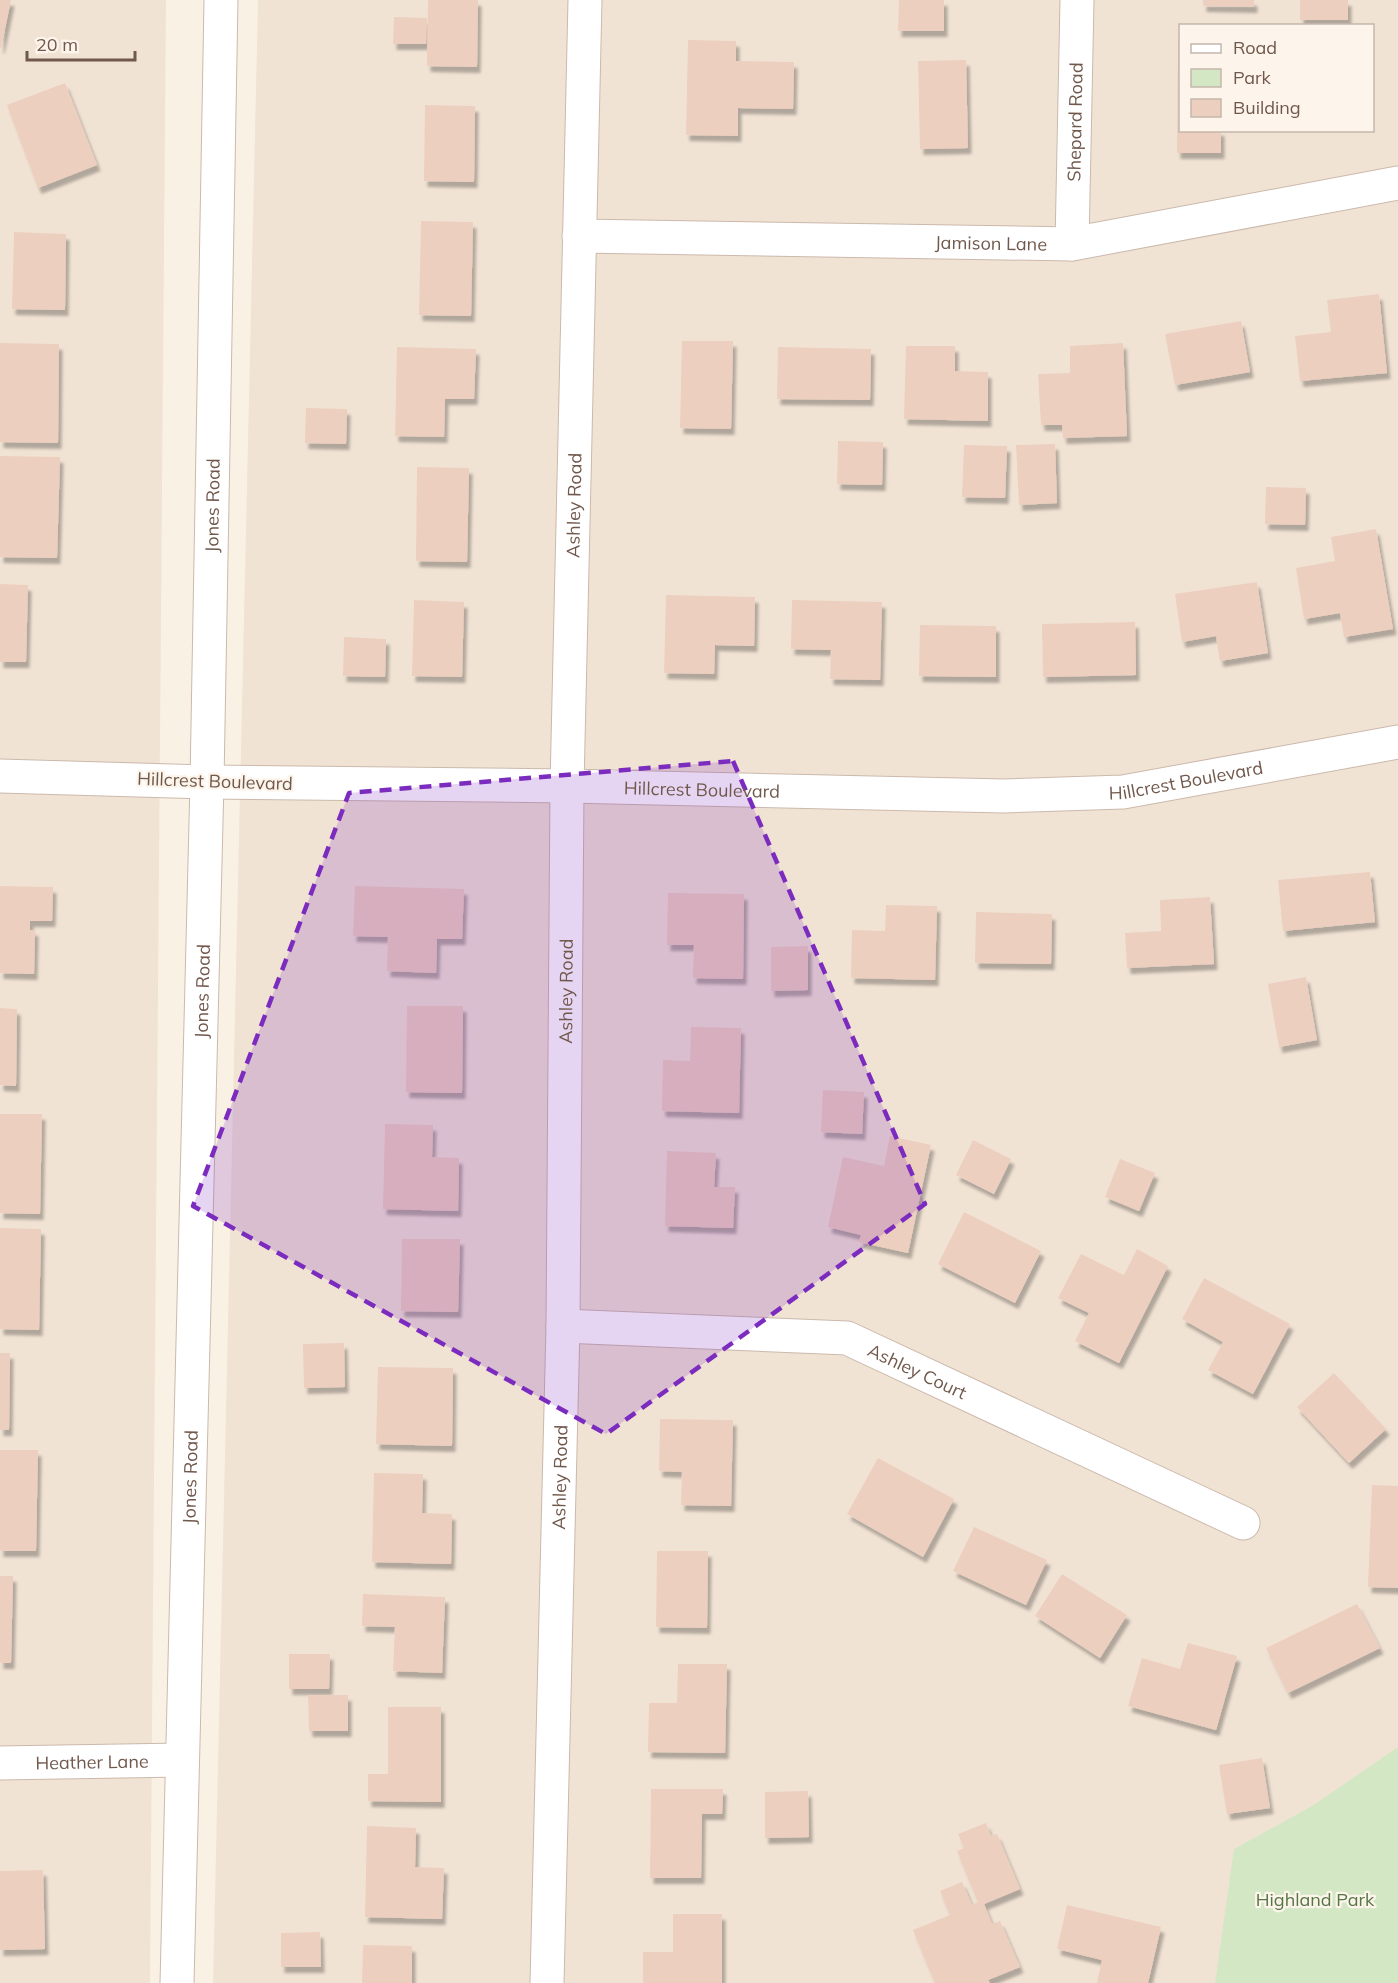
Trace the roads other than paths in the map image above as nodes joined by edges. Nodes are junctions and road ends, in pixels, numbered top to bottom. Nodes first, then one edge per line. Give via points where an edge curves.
1 (221, 0) edge
2 (585, 0) edge
3 (1077, 0) edge
4 (1398, 183) edge
5 (579, 236) junction
6 (1072, 244) junction
7 (1398, 742) edge
8 (0, 776) edge
9 (207, 782) junction
10 (567, 786) junction
11 (563, 1326) junction
12 (1243, 1523) dead end
13 (182, 1760) junction
14 (0, 1763) edge
15 (177, 1983) edge
16 (546, 1983) edge

1 - 9 street, Jones Road
2 - 5 street, Ashley Road
3 - 6 street, Shepard Road
4 - 6 street, Jamison Lane
5 - 6 street, Jamison Lane
5 - 10 street, Ashley Road
7 - 10 street, Hillcrest Boulevard via 1123,792 1004,796
8 - 9 street, Hillcrest Boulevard
9 - 10 street, Hillcrest Boulevard
9 - 13 street, Jones Road
10 - 11 street, Ashley Road
11 - 12 street, Ashley Court via 847,1338
11 - 16 street, Ashley Road
13 - 14 street, Heather Lane
13 - 15 street, Jones Road

